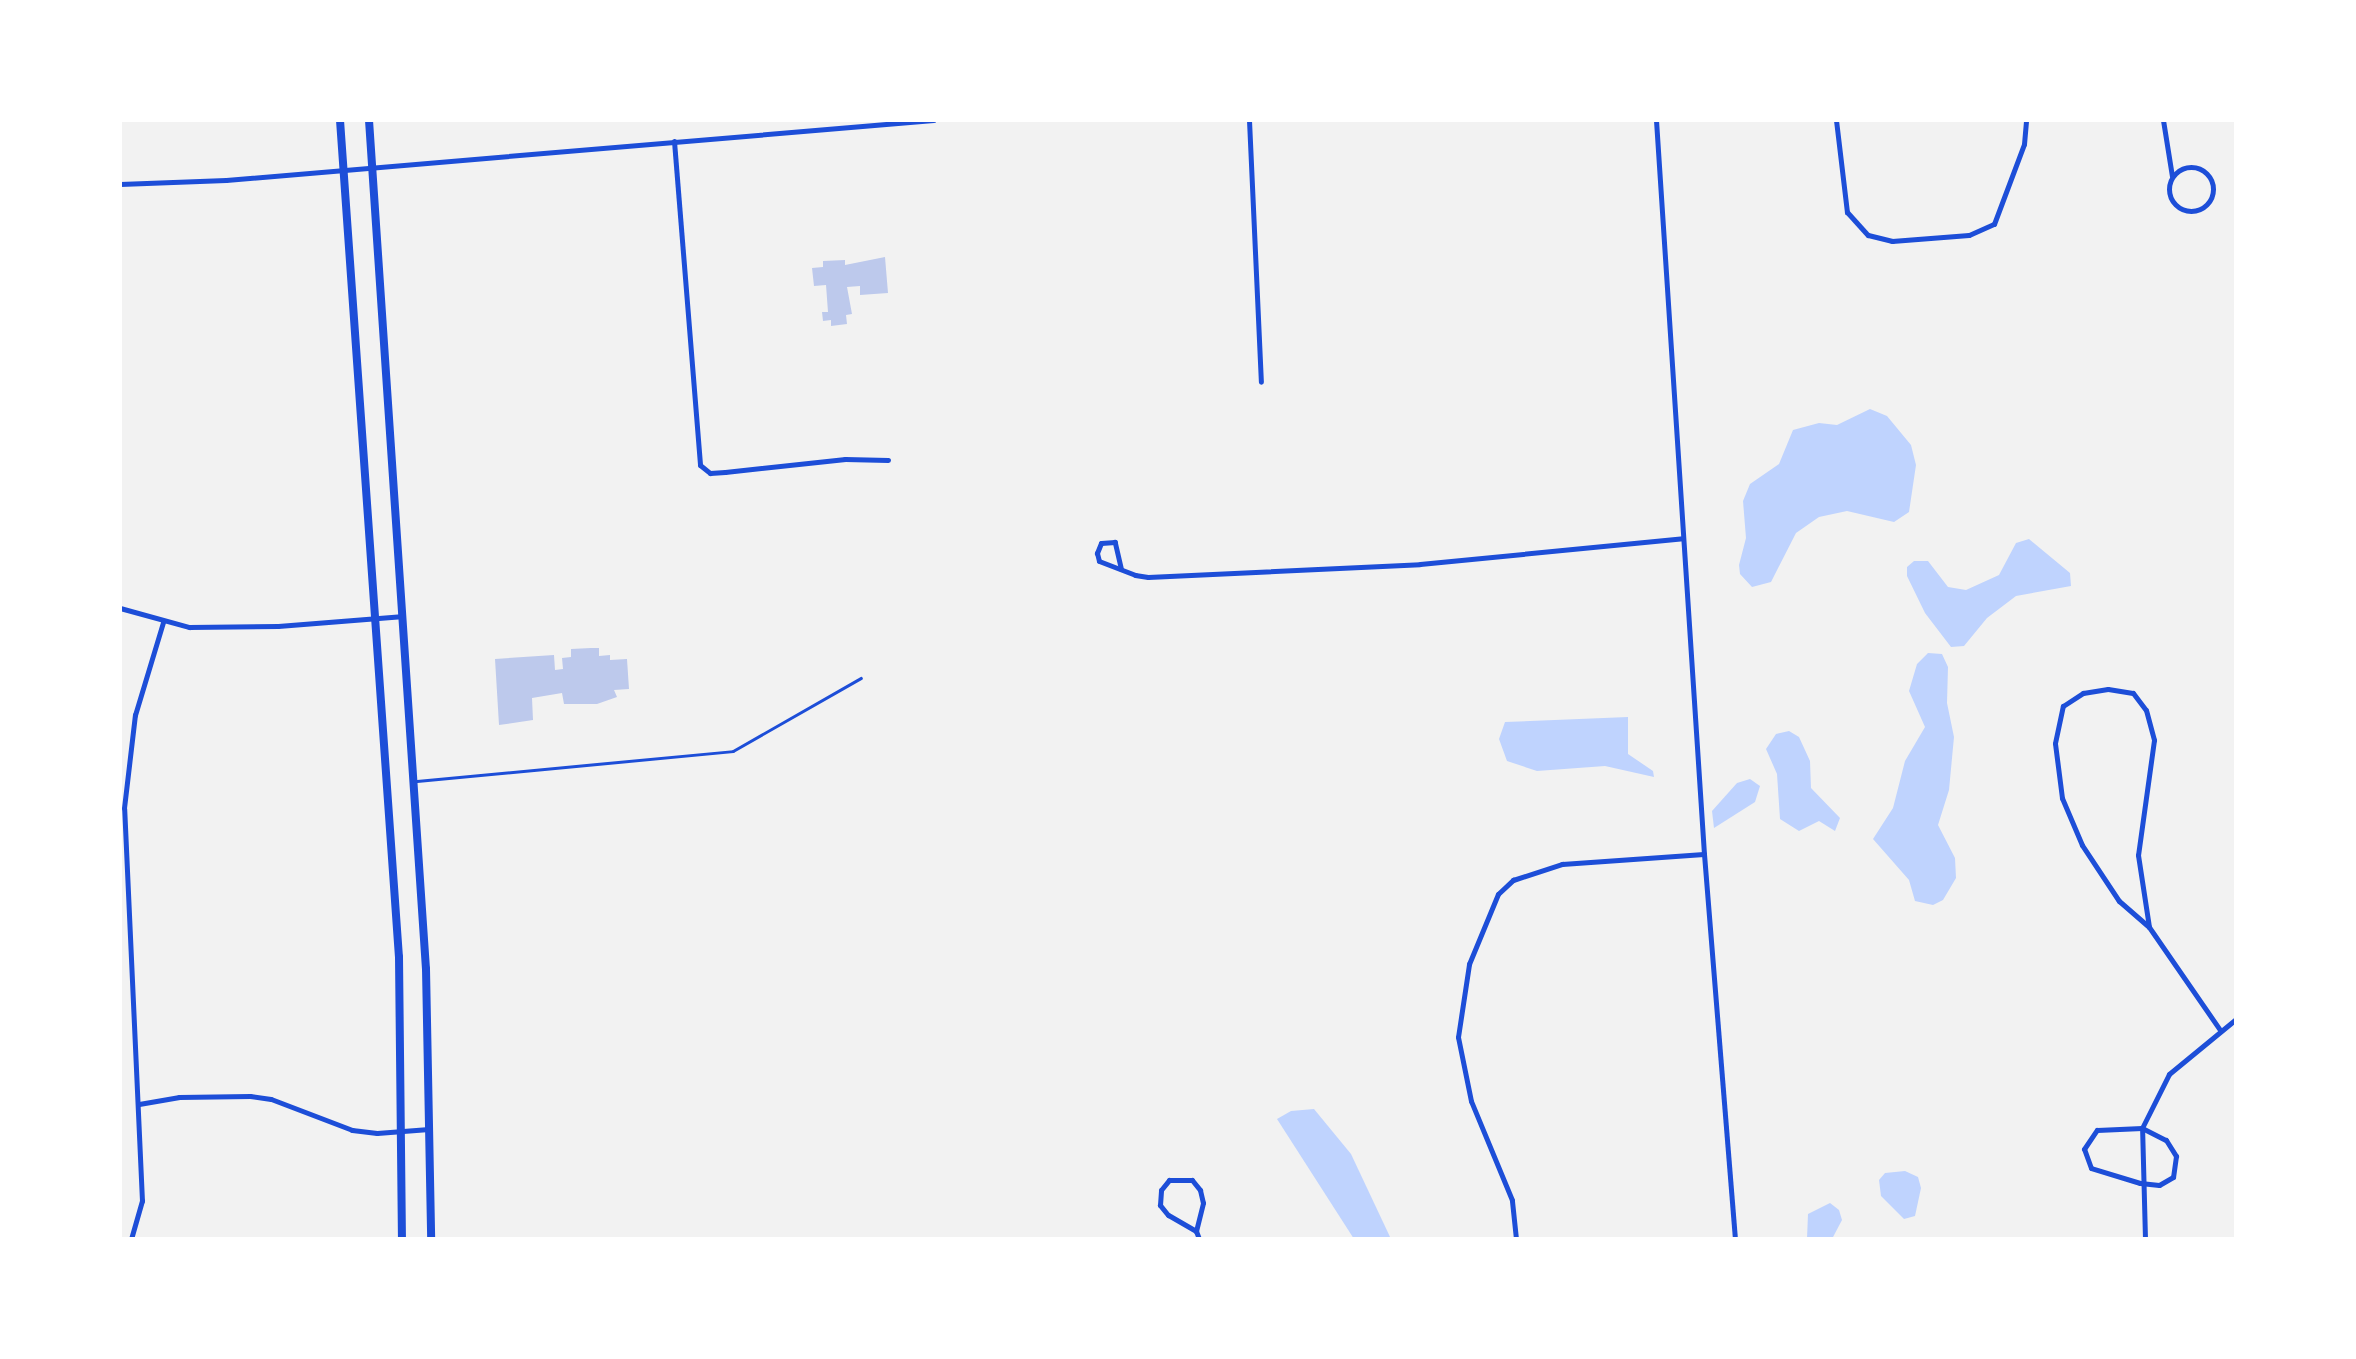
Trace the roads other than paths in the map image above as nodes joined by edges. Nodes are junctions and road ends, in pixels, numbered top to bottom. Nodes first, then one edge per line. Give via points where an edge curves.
1 (340, 120) edge
2 (369, 120) edge
3 (932, 120) edge
4 (1249, 120) edge
5 (1656, 120) edge
6 (1836, 120) edge
7 (2026, 120) edge
8 (2163, 120) edge
9 (674, 141) junction
10 (371, 165) junction
11 (343, 169) junction
12 (2173, 177) junction
13 (120, 184) edge
14 (1261, 382) dead end
15 (888, 460) dead end
16 (1683, 538) junction
17 (1121, 569) junction
18 (120, 608) edge
19 (401, 616) junction
20 (373, 620) junction
21 (163, 622) junction
22 (860, 678) dead end
23 (415, 781) junction
24 (1704, 854) junction
25 (2150, 927) junction
26 (2236, 1019) edge
27 (2220, 1030) junction
28 (139, 1104) junction
29 (2142, 1128) junction
30 (429, 1129) junction
31 (402, 1132) junction
32 (2140, 1184) junction
33 (1196, 1231) junction
34 (132, 1239) edge
35 (402, 1239) edge
36 (430, 1239) edge
37 (1199, 1239) edge
38 (1516, 1239) edge
39 (1735, 1239) edge
40 (2145, 1239) edge

1 - 11 main road
2 - 10 main road
3 - 9 street
4 - 14 street
5 - 16 street
6 - 7 street via 1846,212 1868,235 1892,240 1969,235 1994,224 2024,144
8 - 12 street
9 - 10 street
9 - 15 street via 700,464 710,473
10 - 11 street
10 - 19 main road
11 - 13 street
11 - 20 main road
12 - 12 street via 2171,197 2180,208 2193,211 2210,200 2212,183 2203,170 2183,168
16 - 17 street via 1406,564 1148,577
16 - 24 street
17 - 17 street via 1099,562 1101,543 1115,542
18 - 21 street
19 - 20 street
19 - 23 main road
20 - 21 street
20 - 31 main road via 400,956
21 - 28 street via 135,715 124,808
22 - 23 lane via 733,751
23 - 30 main road
24 - 38 street via 1562,864 1513,880 1498,894 1468,964 1458,1037 1471,1100 1512,1200
24 - 39 street
25 - 25 street via 2138,856 2154,740 2133,694 2083,694 2063,706 2055,743 2062,798 2082,846 2119,901
25 - 27 street
26 - 27 street
27 - 29 street via 2169,1074
28 - 31 street via 250,1096 352,1130
28 - 34 street via 142,1202
29 - 32 street
29 - 32 street via 2166,1140 2176,1156 2173,1177 2160,1185
29 - 32 street via 2097,1130 2084,1149 2091,1168
30 - 31 street
30 - 36 main road
31 - 35 main road
32 - 40 street
33 - 33 street via 1204,1204 1200,1190 1192,1180 1169,1180 1160,1205
33 - 37 street

